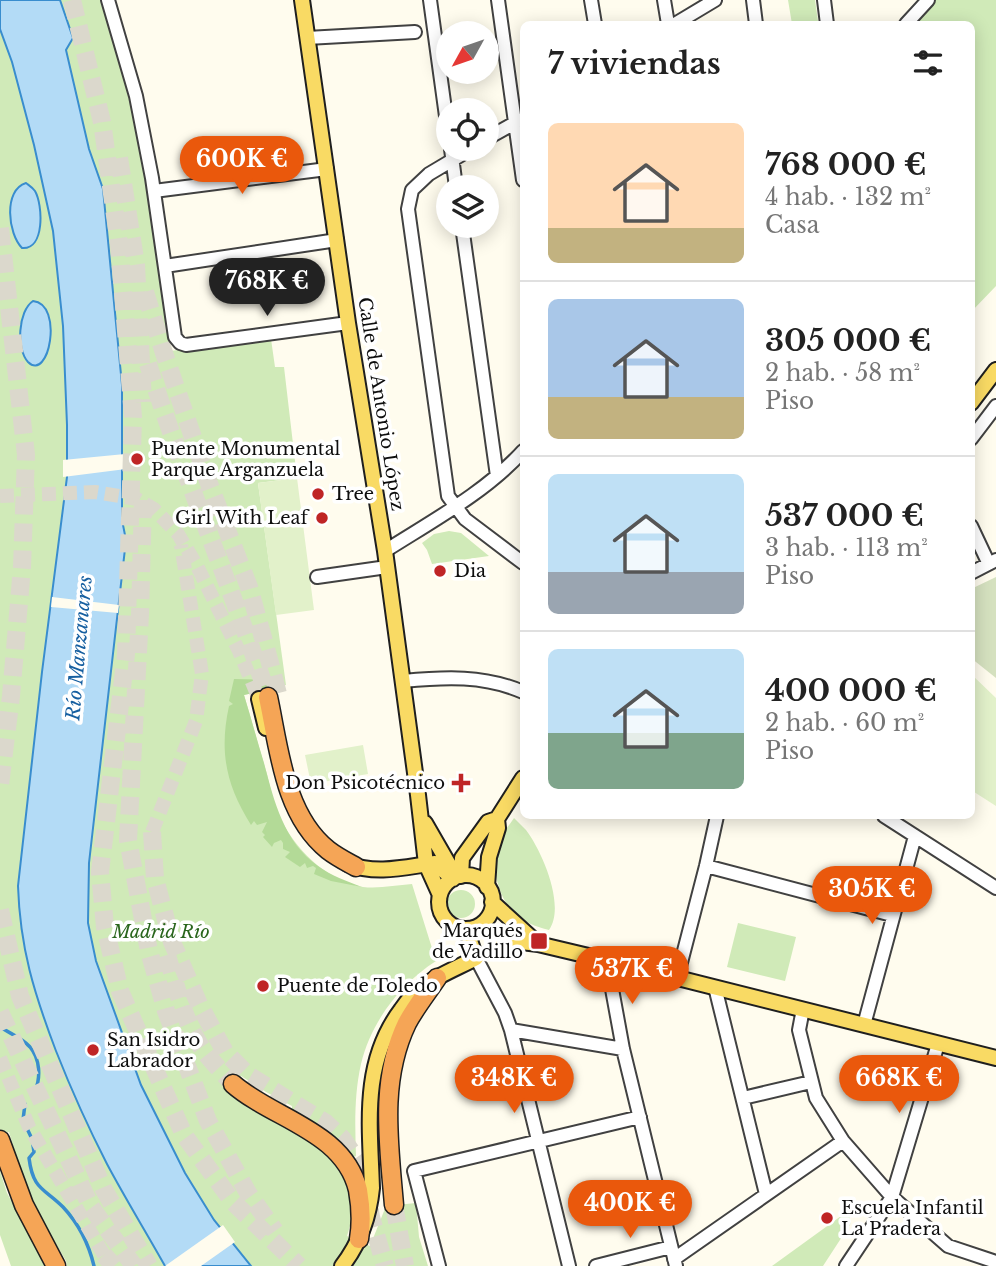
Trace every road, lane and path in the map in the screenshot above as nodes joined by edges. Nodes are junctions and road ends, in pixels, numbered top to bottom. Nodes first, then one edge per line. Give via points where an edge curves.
1 (108, 0) edge
2 (302, 0) edge
3 (430, 0) edge
4 (498, 0) edge
5 (591, 0) edge
6 (664, 0) edge
7 (715, 0) edge
8 (753, 0) edge
9 (824, 0) edge
10 (913, 0) edge
11 (928, 0) edge
12 (911, 19) edge
13 (594, 21) edge
14 (668, 21) edge
15 (680, 21) edge
16 (756, 21) edge
17 (827, 21) edge
18 (415, 32) dead end
19 (307, 38) junction
20 (443, 98) edge
21 (520, 120) edge
22 (499, 132) edge
23 (444, 161) edge
24 (327, 169) junction
25 (154, 191) junction
26 (464, 238) edge
27 (337, 240) junction
28 (165, 266) junction
29 (348, 323) junction
30 (996, 370) edge
31 (975, 398) edge
32 (995, 413) edge
33 (975, 435) edge
34 (520, 454) edge
35 (496, 476) junction
36 (454, 506) junction
37 (975, 534) edge
38 (385, 551) junction
39 (520, 561) edge
40 (993, 561) edge
41 (387, 567) junction
42 (975, 571) edge
43 (317, 577) dead end
44 (403, 681) junction
45 (520, 691) edge
46 (268, 697) tunnel mouth
47 (520, 783) edge
48 (421, 815) junction
49 (497, 819) junction
50 (716, 819) edge
51 (889, 819) edge
52 (915, 836) junction
53 (426, 864) junction
54 (706, 866) junction
55 (356, 867) joint
56 (457, 878) junction
57 (487, 887) junction
58 (996, 888) edge
59 (440, 895) junction
60 (492, 902) junction
61 (892, 915) junction
62 (473, 927) junction
63 (538, 944) junction
64 (476, 958) junction
65 (618, 963) junction
66 (437, 978) junction
67 (677, 978) junction
68 (715, 987) junction
69 (803, 1009) junction
70 (864, 1025) junction
71 (511, 1030) junction
72 (938, 1044) junction
73 (623, 1049) junction
74 (996, 1058) edge
75 (811, 1082) junction
76 (233, 1084) tunnel mouth
77 (743, 1098) junction
78 (640, 1117) junction
79 (0, 1140) edge
80 (843, 1141) junction
81 (538, 1142) junction
82 (766, 1194) junction
83 (891, 1197) junction
84 (394, 1205) tunnel mouth
85 (359, 1239) junction
86 (674, 1257) edge
87 (996, 1262) edge
88 (344, 1263) edge
89 (56, 1266) edge
90 (439, 1266) edge
91 (569, 1266) edge
92 (596, 1266) edge
93 (846, 1266) edge

1 - 25 street via 136,96
2 - 19 main road, Calle de Antonio López
3 - 20 street
4 - 21 street
5 - 13 street
6 - 14 street
7 - 15 street
8 - 16 street
9 - 17 street
10 - 12 street
11 - 12 street
18 - 19 street
19 - 24 main road, Calle de Antonio López
21 - 22 street
23 - 36 street via 412,190 408,209 448,496
24 - 25 street
24 - 27 main road, Calle de Antonio López
25 - 28 street
26 - 35 street
27 - 28 street
27 - 29 main road, Calle de Antonio López
28 - 29 street via 175,337 186,345
29 - 38 main road, Calle de Antonio López
30 - 31 main road
32 - 33 street
34 - 35 street
35 - 36 street
36 - 38 street
36 - 39 street
37 - 40 street via 987,560
38 - 41 main road, Calle de Antonio López
40 - 42 street
41 - 43 street
41 - 44 main road, Calle de Antonio López
44 - 45 street via 469,678
44 - 48 main road, Calle de Antonio López
46 - 55 highway via 295,807 328,851
47 - 49 main road
48 - 53 main road, Calle de Antonio López
48 - 56 main road, Calle de Antonio López
49 - 56 main road via 488,822 462,858
49 - 57 main road
50 - 54 street
51 - 52 street
52 - 58 street
52 - 61 street
53 - 55 main road via 388,871
53 - 56 main road via 435,863
53 - 59 main road, Calle de Antonio López
54 - 61 street
54 - 67 street
56 - 57 main road via 477,878
56 - 59 main road
57 - 60 main road
59 - 62 main road via 449,923
60 - 62 main road via 488,917
60 - 63 main road
61 - 70 street
62 - 63 main road via 504,940
62 - 64 main road
63 - 65 main road
64 - 66 main road
64 - 71 street
65 - 67 main road
65 - 73 street via 612,989
66 - 84 highway via 408,1022 390,1081 387,1112
66 - 85 main road via 409,998 387,1030 376,1058 370,1128 372,1188
67 - 68 main road
68 - 69 main road
68 - 77 street
69 - 70 main road
69 - 75 street via 799,1030
70 - 72 main road
71 - 73 street
71 - 81 street
72 - 74 main road
72 - 83 street
73 - 78 street
75 - 77 street
75 - 80 street
76 - 85 highway via 322,1139 344,1160 360,1201
77 - 82 street
78 - 81 street
78 - 86 street
79 - 89 highway via 24,1206
80 - 82 street
80 - 83 street
81 - 90 street via 415,1171
81 - 91 street
82 - 86 street
83 - 87 street via 948,1246
83 - 93 street
85 - 88 main road
86 - 92 street

